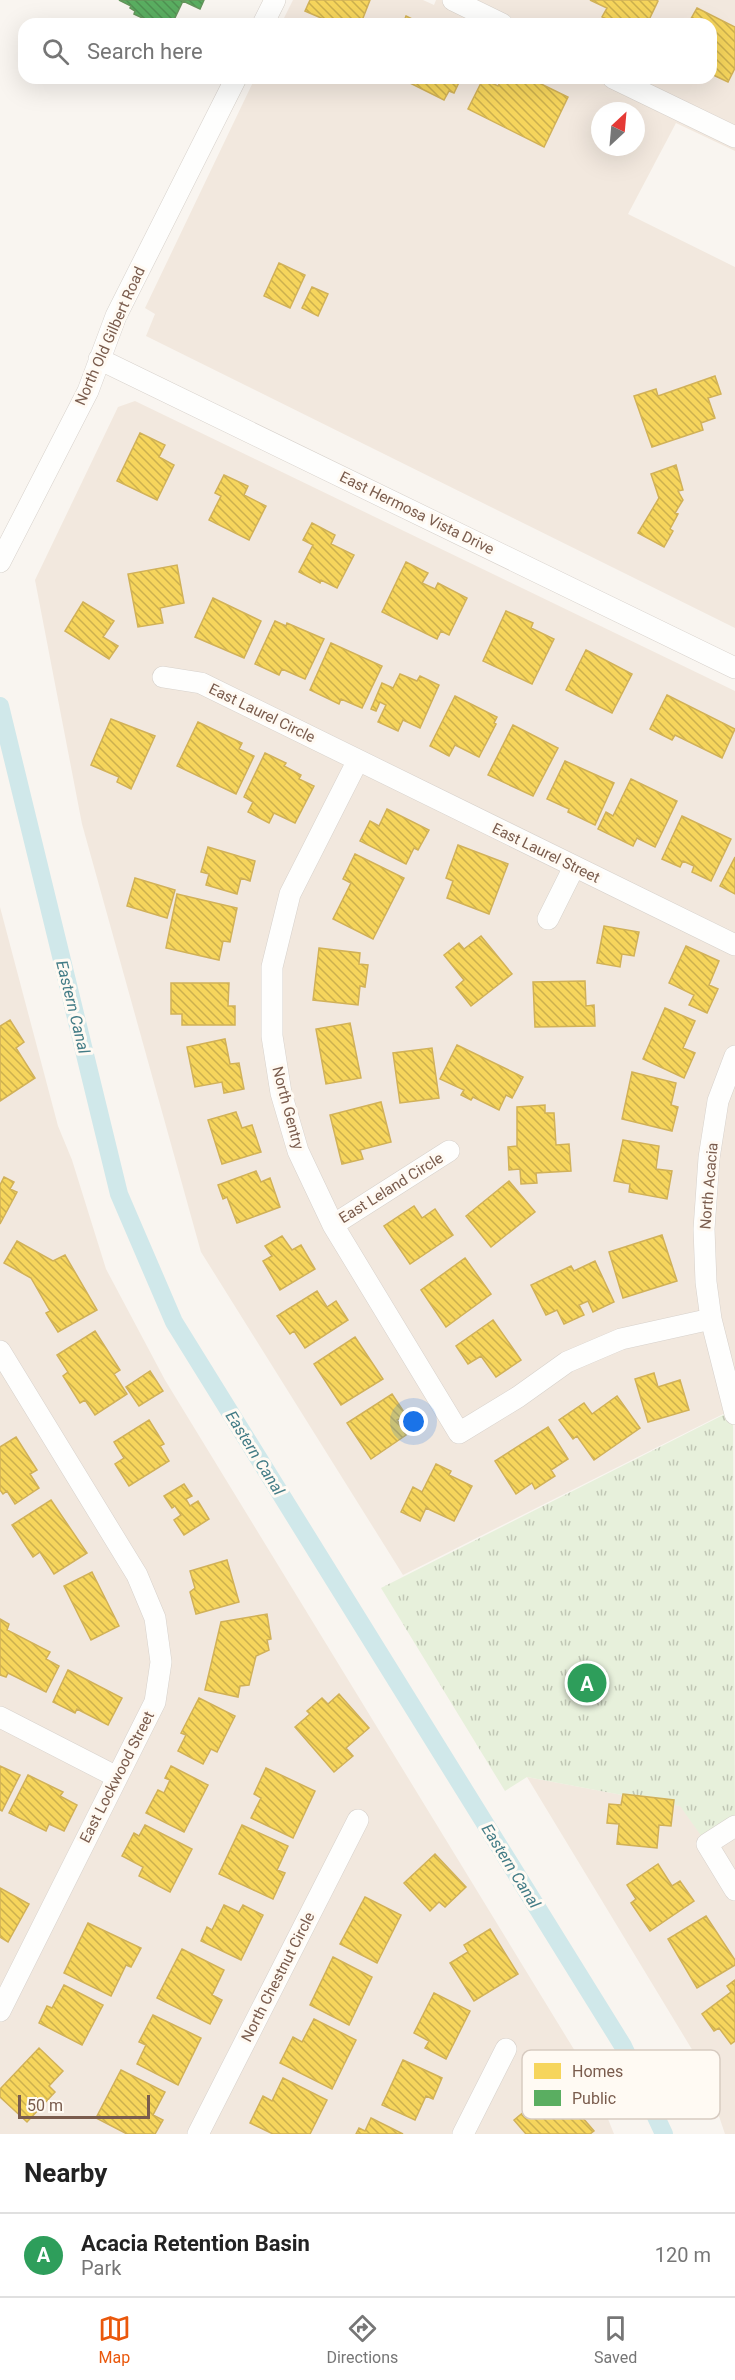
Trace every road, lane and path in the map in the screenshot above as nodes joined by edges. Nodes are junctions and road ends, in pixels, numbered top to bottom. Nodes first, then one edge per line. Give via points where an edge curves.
1 (275, 0) edge
2 (453, 0) edge
3 (266, 18) edge
4 (490, 18) edge
5 (233, 84) edge
6 (625, 84) edge
7 (735, 137) edge
8 (99, 359) junction
9 (0, 562) edge
10 (735, 668) edge
11 (163, 677) dead end
12 (358, 760) junction
13 (574, 867) junction
14 (548, 918) dead end
15 (735, 945) edge
16 (735, 1056) edge
17 (449, 1151) dead end
18 (333, 1225) junction
19 (711, 1319) junction
20 (0, 1351) edge
21 (735, 1414) edge
22 (0, 1717) edge
23 (117, 1777) junction
24 (358, 1820) dead end
25 (735, 1826) edge
26 (735, 1890) edge
27 (6, 1987) edge
28 (0, 2011) edge
29 (506, 2049) dead end
30 (198, 2134) edge
31 (463, 2134) edge

1 - 3 street
2 - 4 street
5 - 8 street, North Old Gilbert Road via 116,316
6 - 7 street
8 - 9 street, North Old Gilbert Road via 88,391
8 - 10 street, East Hermosa Vista Drive
11 - 12 street, East Laurel Circle via 201,683
12 - 13 street, East Laurel Street
12 - 18 street, North Gentry via 290,894 272,967 272,1036 281,1093 298,1151
13 - 14 street
13 - 15 street, East Laurel Street
16 - 19 street, North Acacia via 718,1101 709,1158 704,1229
17 - 18 street, East Leland Circle
18 - 19 street, North Gentry via 459,1433 567,1362 621,1339
19 - 21 street, North Acacia
20 - 23 street, East Lockwood Street via 137,1575 155,1618 161,1662 155,1702
22 - 23 street
23 - 27 street, East Lockwood Street
24 - 30 street, North Chestnut Circle
25 - 26 street via 707,1844
27 - 28 street, East Lockwood Street
29 - 31 street

